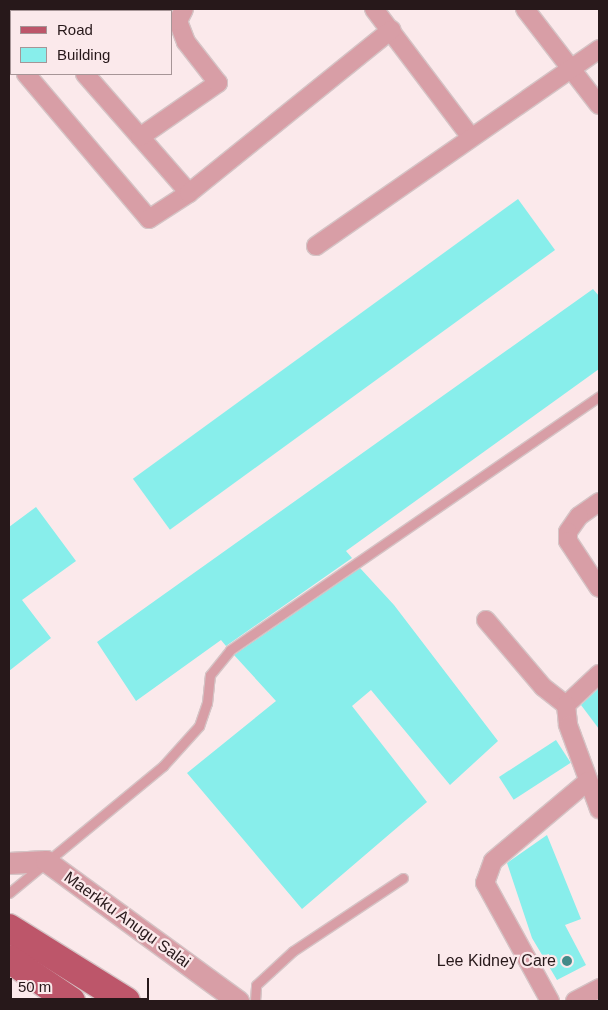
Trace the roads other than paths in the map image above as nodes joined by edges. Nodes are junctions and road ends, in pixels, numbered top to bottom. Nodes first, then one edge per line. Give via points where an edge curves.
1 (184, 9) edge
2 (374, 9) edge
3 (524, 9) edge
4 (390, 30) junction
5 (599, 49) edge
6 (570, 70) junction
7 (27, 75) edge
8 (86, 75) edge
9 (599, 104) edge
10 (470, 136) junction
11 (140, 137) junction
12 (189, 193) junction
13 (316, 246) dead end
14 (599, 396) edge
15 (599, 502) edge
16 (599, 588) edge
17 (486, 620) dead end
18 (599, 674) edge
19 (566, 705) junction
20 (588, 781) junction
21 (599, 809) edge
22 (46, 861) junction
23 (9, 862) edge
24 (403, 878) dead end
25 (9, 893) edge
26 (9, 928) edge
27 (9, 959) edge
28 (599, 988) edge
29 (71, 1001) edge
30 (126, 1001) edge
31 (238, 1001) edge
32 (255, 1001) edge
33 (550, 1001) edge
34 (575, 1001) edge

1 - 11 street via 178,21 186,42 218,83
2 - 4 street
3 - 6 street
4 - 10 street
4 - 12 street
5 - 6 street
6 - 9 street
6 - 10 street
7 - 12 street via 149,219
8 - 11 street
10 - 13 street
11 - 12 street
14 - 22 lane via 230,650 210,675 200,726 163,766
15 - 16 street via 580,516 568,532 568,541
17 - 19 street via 543,687
18 - 19 street
19 - 20 street via 568,725
20 - 21 street
20 - 33 street via 493,861 485,883
22 - 23 street, Maerkku Anugu Salai
22 - 25 lane
22 - 31 street, Maerkku Anugu Salai
24 - 32 lane via 293,951 256,985
26 - 30 main road
27 - 29 main road
28 - 34 street

